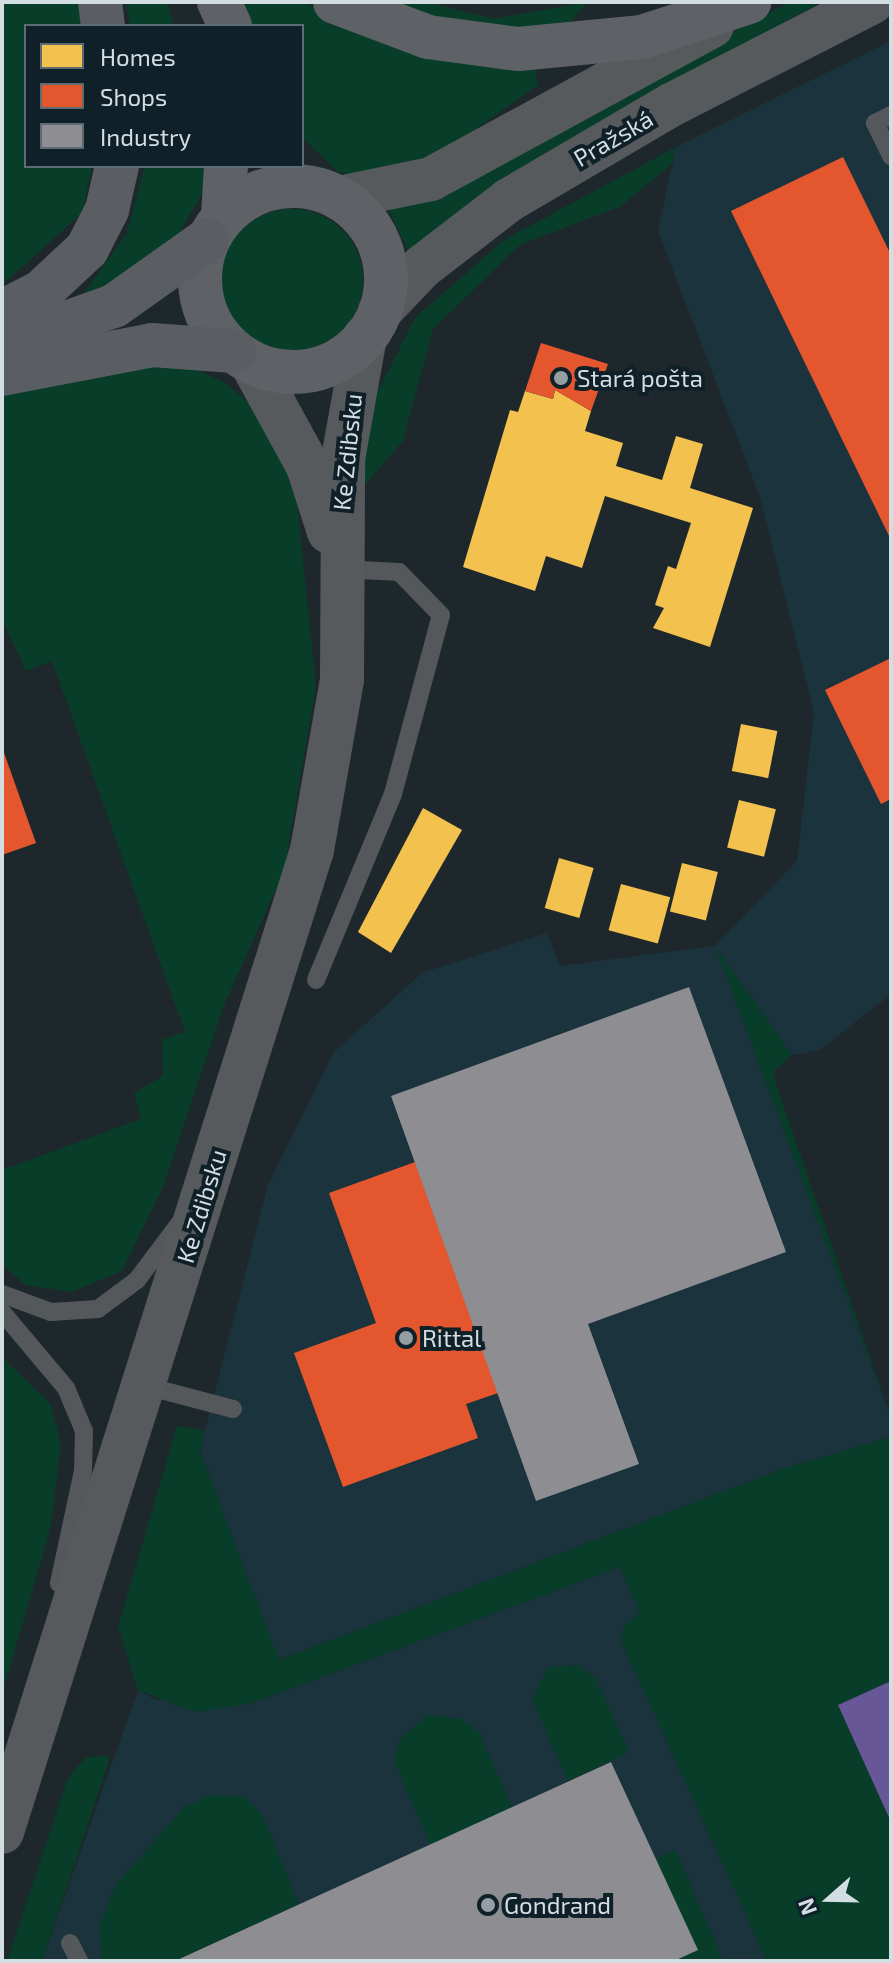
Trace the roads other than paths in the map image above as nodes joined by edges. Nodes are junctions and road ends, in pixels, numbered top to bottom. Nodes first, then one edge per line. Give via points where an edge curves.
1 (100, 2) edge
2 (203, 2) edge
3 (219, 2) edge
4 (335, 2) edge
5 (749, 2) edge
6 (756, 2) edge
7 (872, 2) edge
8 (103, 24) edge
9 (208, 24) edge
10 (229, 24) edge
11 (891, 115) edge
12 (891, 156) edge
13 (304, 163) edge
14 (117, 168) edge
15 (226, 168) edge
16 (336, 196) junction
17 (215, 228) junction
18 (2, 312) edge
19 (373, 324) junction
20 (2, 346) edge
21 (242, 357) junction
22 (2, 374) edge
23 (338, 569) junction
24 (316, 980) dead end
25 (205, 1190) junction
26 (2, 1294) edge
27 (2, 1312) edge
28 (146, 1386) junction
29 (233, 1409) dead end
30 (3, 1827) edge
31 (70, 1943) dead end
32 (79, 1961) edge

1 - 8 highway
2 - 9 main road
3 - 10 main road
4 - 5 main road via 428,37 549,49 642,37
6 - 16 main road, Pražská via 431,179
7 - 19 main road, Pražská via 671,105 509,200 422,267
11 - 12 lane via 875,123
13 - 16 main road
14 - 18 highway via 107,210 87,249 41,292
15 - 17 main road
16 - 17 main road via 273,187
16 - 19 main road via 379,244 386,288
17 - 20 highway via 114,306
17 - 21 main road via 199,270 203,304
19 - 21 main road via 341,359 312,370
19 - 23 main road, Ke Zdibsku via 346,420
21 - 22 highway via 152,345
21 - 23 main road, Ke Zdibsku via 308,466
23 - 24 lane via 399,572 441,615 393,794
23 - 25 main road, Ke Zdibsku via 342,680 331,766 312,850
25 - 26 lane via 137,1280 98,1309 51,1312
25 - 28 main road, Ke Zdibsku
27 - 30 lane via 72,1397 85,1448
28 - 29 lane
28 - 30 main road, Ke Zdibsku
31 - 32 lane

